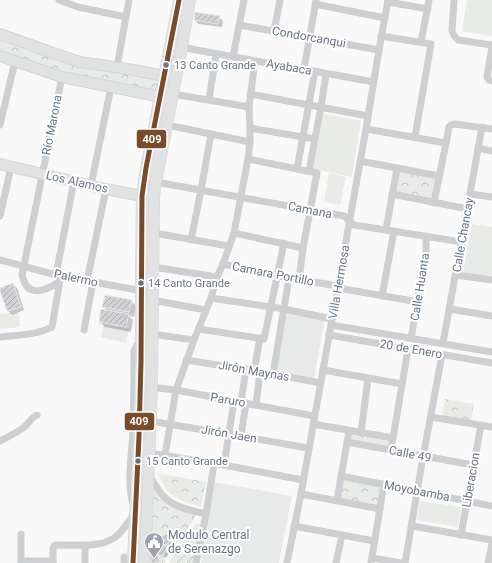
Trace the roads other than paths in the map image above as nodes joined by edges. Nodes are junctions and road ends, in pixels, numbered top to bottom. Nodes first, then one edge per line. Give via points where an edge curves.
1 (59, 0) edge
2 (129, 0) edge
3 (179, 0) edge
4 (190, 0) edge
5 (244, 0) edge
6 (280, 0) edge
7 (429, 0) edge
8 (454, 0) edge
9 (388, 1) edge
10 (316, 2) edge
11 (78, 4) edge
12 (428, 9) junction
13 (126, 17) junction
14 (385, 18) junction
15 (239, 26) junction
16 (274, 31) junction
17 (0, 34) edge
18 (381, 36) junction
19 (309, 38) junction
20 (421, 42) junction
21 (492, 46) edge
22 (182, 47) junction
23 (379, 50) junction
24 (216, 54) junction
25 (0, 56) edge
26 (233, 57) junction
27 (255, 61) junction
28 (15, 62) junction
29 (117, 68) junction
30 (304, 69) junction
31 (314, 71) junction
32 (326, 74) junction
33 (164, 76) junction
34 (62, 77) junction
35 (176, 78) junction
36 (492, 81) edge
37 (373, 82) junction
38 (111, 87) junction
39 (250, 94) junction
40 (160, 97) junction
41 (172, 97) junction
42 (208, 100) junction
43 (309, 105) junction
44 (249, 107) junction
45 (321, 107) junction
46 (1, 111) edge
47 (368, 116) junction
48 (0, 125) edge
49 (167, 125) junction
50 (482, 127) junction
51 (250, 128) junction
52 (366, 129) junction
53 (492, 129) edge
54 (211, 134) junction
55 (303, 136) junction
56 (414, 137) junction
57 (315, 139) junction
58 (250, 142) junction
59 (446, 143) junction
60 (478, 148) junction
61 (492, 151) edge
62 (248, 159) junction
63 (360, 161) junction
64 (0, 164) edge
65 (11, 167) junction
66 (397, 168) junction
67 (297, 169) junction
68 (309, 171) junction
69 (43, 174) junction
70 (439, 176) junction
71 (74, 181) junction
72 (156, 182) junction
73 (91, 185) junction
74 (106, 188) junction
75 (201, 190) junction
76 (392, 194) junction
77 (471, 194) junction
78 (142, 196) junction
79 (154, 196) junction
80 (240, 196) junction
81 (492, 197) edge
82 (434, 203) junction
83 (468, 209) junction
84 (310, 210) junction
85 (0, 216) edge
86 (349, 220) junction
87 (386, 230) junction
88 (394, 231) junction
89 (234, 233) junction
90 (154, 234) junction
91 (426, 236) junction
92 (191, 240) junction
93 (462, 242) junction
94 (284, 243) junction
95 (229, 246) junction
96 (303, 248) junction
97 (0, 260) edge
98 (223, 264) junction
99 (23, 267) junction
100 (153, 267) junction
101 (278, 275) junction
102 (456, 275) junction
103 (59, 277) junction
104 (217, 277) junction
105 (289, 278) junction
106 (298, 279) junction
107 (492, 280) edge
108 (90, 282) junction
109 (338, 286) junction
110 (141, 291) junction
111 (382, 296) junction
112 (152, 297) junction
113 (211, 298) junction
114 (418, 302) junction
115 (271, 307) junction
116 (284, 309) junction
117 (450, 309) junction
118 (206, 310) junction
119 (492, 316) edge
120 (332, 322) junction
121 (199, 329) junction
122 (84, 330) dead end
123 (152, 334) junction
124 (329, 335) junction
125 (0, 336) edge
126 (260, 338) junction
127 (411, 338) junction
128 (194, 340) junction
129 (141, 341) junction
130 (443, 343) junction
131 (408, 349) junction
132 (492, 352) edge
133 (442, 354) junction
134 (186, 360) junction
135 (492, 364) edge
136 (323, 370) junction
137 (254, 371) junction
138 (273, 374) junction
139 (368, 378) junction
140 (321, 383) junction
141 (402, 384) junction
142 (146, 386) junction
143 (176, 390) junction
144 (240, 402) junction
145 (256, 405) junction
146 (38, 414) dead end
147 (314, 416) junction
148 (431, 417) junction
149 (150, 421) junction
150 (170, 424) junction
151 (313, 424) junction
152 (481, 425) junction
153 (492, 427) edge
154 (349, 431) junction
155 (361, 433) junction
156 (228, 434) junction
157 (241, 436) junction
158 (393, 438) junction
159 (0, 441) edge
160 (347, 442) junction
161 (308, 448) junction
162 (391, 450) junction
163 (149, 453) junction
164 (165, 455) junction
165 (423, 457) junction
166 (214, 464) junction
167 (224, 465) junction
168 (473, 465) junction
169 (148, 474) junction
170 (341, 476) junction
171 (303, 480) junction
172 (384, 484) junction
173 (418, 491) junction
174 (301, 494) junction
175 (337, 500) junction
176 (467, 501) junction
177 (492, 506) edge
178 (380, 509) junction
179 (135, 512) junction
180 (206, 514) junction
181 (294, 526) junction
182 (412, 526) junction
183 (21, 534) dead end
184 (342, 535) junction
185 (461, 535) junction
186 (492, 540) edge
187 (374, 541) junction
188 (492, 544) edge
189 (85, 545) junction
190 (127, 561) edge
191 (371, 561) edge
192 (21, 562) edge
193 (53, 562) edge
194 (85, 563) edge
195 (145, 563) edge
196 (196, 563) edge
197 (287, 563) edge
198 (336, 563) edge
199 (401, 563) edge
200 (405, 563) edge
201 (488, 563) edge

1 - 11 street
2 - 13 street
3 - 33 main road
4 - 22 main road
5 - 15 street
6 - 16 street
7 - 12 street
8 - 21 street via 452,31 455,38
9 - 12 street
9 - 14 street, Villa Hermosa
10 - 14 street
10 - 19 street
11 - 13 street
12 - 20 street
13 - 29 street
14 - 18 street, Villa Hermosa
15 - 16 street, Condorcanqui
15 - 26 street
16 - 19 street, Condorcanqui
17 - 29 main road via 80,62
18 - 20 street
18 - 23 street, Villa Hermosa
19 - 23 street, Condorcanqui
19 - 30 street
20 - 56 street via 431,44
21 - 36 street via 487,77
22 - 24 street, Ayabaca
22 - 35 main road
23 - 37 street, Villa Hermosa
24 - 26 street, Ayabaca
24 - 42 street
25 - 28 main road
26 - 27 street, Ayabaca
27 - 30 street, Ayabaca
27 - 39 street
28 - 34 main road
28 - 46 street
29 - 33 main road
30 - 31 street, Ayabaca
31 - 32 street, Ayabaca
31 - 43 street
32 - 37 street, Ayabaca
32 - 45 street
33 - 35 main road
33 - 40 main road
34 - 38 main road
34 - 69 street, Río Marona
35 - 41 main road
37 - 47 street, Villa Hermosa
38 - 40 main road
38 - 73 street
39 - 43 street
39 - 44 street
40 - 41 main road
40 - 78 main road
41 - 42 street
41 - 49 main road
42 - 44 street
43 - 45 street
43 - 55 street
44 - 51 street
45 - 47 street
45 - 57 street
46 - 48 street
47 - 52 street, Villa Hermosa
49 - 54 street
49 - 72 main road
50 - 53 street
50 - 59 street via 451,125
50 - 60 street, Calle Chancay
51 - 55 street
51 - 58 street
52 - 56 street
52 - 63 street, Villa Hermosa
54 - 58 street
54 - 75 street
55 - 57 street
55 - 67 street
56 - 59 street
57 - 68 street
58 - 62 street
59 - 70 street
60 - 61 street
60 - 77 street, Calle Chancay
62 - 67 street
62 - 80 street
63 - 66 street
63 - 86 street, Villa Hermosa
64 - 65 main road, Los Alamos
65 - 69 main road, Los Alamos
65 - 85 street
66 - 70 street
66 - 76 street
67 - 68 street
68 - 84 street via 317,173
69 - 71 main road, Los Alamos
69 - 99 street, Río Marona
70 - 82 street
71 - 73 main road, Los Alamos
71 - 103 street
72 - 75 street, Camana
72 - 79 main road
73 - 74 main road, Los Alamos
74 - 78 main road, Los Alamos
74 - 108 street
75 - 80 street, Camana
75 - 92 street
76 - 82 street
76 - 87 street
77 - 81 street
77 - 83 street, Calle Chancay
78 - 79 main road, Los Alamos
78 - 110 main road
79 - 90 main road
80 - 84 street, Camana
80 - 89 street
82 - 83 street
83 - 93 street, Calle Chancay
84 - 86 street, Camana via 344,216
84 - 96 street
86 - 87 street, Camana via 354,225
86 - 109 street, Villa Hermosa
87 - 88 street, Camana
88 - 91 street, Camana
88 - 111 street
89 - 94 street
89 - 95 street
90 - 92 street
90 - 100 main road
91 - 93 street, Camana
91 - 114 street, Calle Huanta via 426,255
92 - 95 street
93 - 102 street, Calle Chancay
94 - 96 street
94 - 101 street
95 - 98 street
96 - 106 street
97 - 99 street, Palermo
98 - 101 street, Camara Portillo
98 - 104 street
99 - 103 street, Palermo
99 - 103 street via 23,281 32,290 46,290
100 - 104 street
100 - 112 main road
101 - 105 street, Camara Portillo
101 - 115 street
102 - 107 street
102 - 117 street, Calle Chancay
103 - 108 street, Palermo
103 - 125 street via 52,327 37,333
104 - 113 street
105 - 106 street, Camara Portillo
105 - 116 street
106 - 109 street, Camara Portillo
108 - 110 street, Palermo
108 - 122 street
109 - 111 street, Camara Portillo
109 - 120 street, Villa Hermosa
110 - 112 street, Palermo
110 - 129 main road
111 - 114 street, Camara Portillo
112 - 118 street, Palermo
112 - 123 main road
113 - 115 street, 20 de Enero
113 - 118 street
114 - 127 street, Calle Huanta
115 - 116 street, 20 de Enero
115 - 126 street via 264,339
116 - 120 street, 20 de Enero
116 - 138 street
117 - 119 street
117 - 130 street, Calle Chancay
118 - 121 street
120 - 124 street, Villa Hermosa
120 - 127 street, 20 de Enero
121 - 126 street
121 - 128 street
123 - 128 street
123 - 142 main road
124 - 131 street, 20 de Enero
124 - 136 street, Villa Hermosa
126 - 137 street
127 - 130 street, 20 de Enero
128 - 134 street
129 - 142 main road
129 - 179 street via 134,350 130,496
130 - 132 street, 20 de Enero
131 - 133 street, 20 de Enero
131 - 141 street
133 - 135 street, 20 de Enero
133 - 148 street
134 - 137 street, Jirón Maynas
134 - 143 street
136 - 139 street
136 - 140 street, Villa Hermosa
137 - 138 street, Jirón Maynas
137 - 144 street
137 - 145 street
138 - 140 street, Jirón Maynas
139 - 141 street
139 - 155 street
140 - 147 street, Villa Hermosa
141 - 158 street
142 - 143 street, Paruro
142 - 149 main road
142 - 179 main road via 139,443
143 - 144 street, Paruro
143 - 150 street
144 - 145 street, Paruro
144 - 156 street
144 - 157 street
145 - 147 street, Paruro
146 - 159 street via 25,427
147 - 151 street, Villa Hermosa
148 - 152 street
148 - 165 street
149 - 150 street, Jirón Jaen
149 - 163 main road
150 - 156 street, Jirón Jaen
150 - 164 street
151 - 154 street
151 - 161 street, Villa Hermosa
152 - 153 street
152 - 168 street, Liberacion
154 - 155 street
154 - 160 street
155 - 158 street
156 - 157 street, Jirón Jaen
156 - 167 street
157 - 161 street, Jirón Jaen
158 - 162 street
160 - 162 street, Calle 49
160 - 170 street
161 - 171 street, Villa Hermosa
162 - 165 street, Calle 49
163 - 164 street
163 - 169 main road
164 - 166 street
165 - 168 street, Calle 49
165 - 173 street
166 - 167 street
166 - 180 street
167 - 171 street
168 - 176 street, Liberacion
169 - 180 street via 169,501 188,510
169 - 195 main road
170 - 172 street, Moyobamba
170 - 175 street
171 - 174 street, Villa Hermosa
172 - 173 street, Moyobamba
172 - 178 street
173 - 176 street, Moyobamba
173 - 182 street
174 - 175 street
174 - 181 street, Villa Hermosa
175 - 178 street
176 - 177 street, Moyobamba
176 - 185 street, Liberacion
178 - 187 street
179 - 189 street via 125,528 114,538 100,544
179 - 190 main road
180 - 196 street
181 - 184 street
181 - 197 street, Villa Hermosa
182 - 185 street
182 - 200 street
183 - 192 street
184 - 187 street
184 - 198 street
185 - 186 street
187 - 191 street
188 - 201 street
189 - 193 street via 54,546
189 - 194 street
191 - 199 street
192 - 193 street

